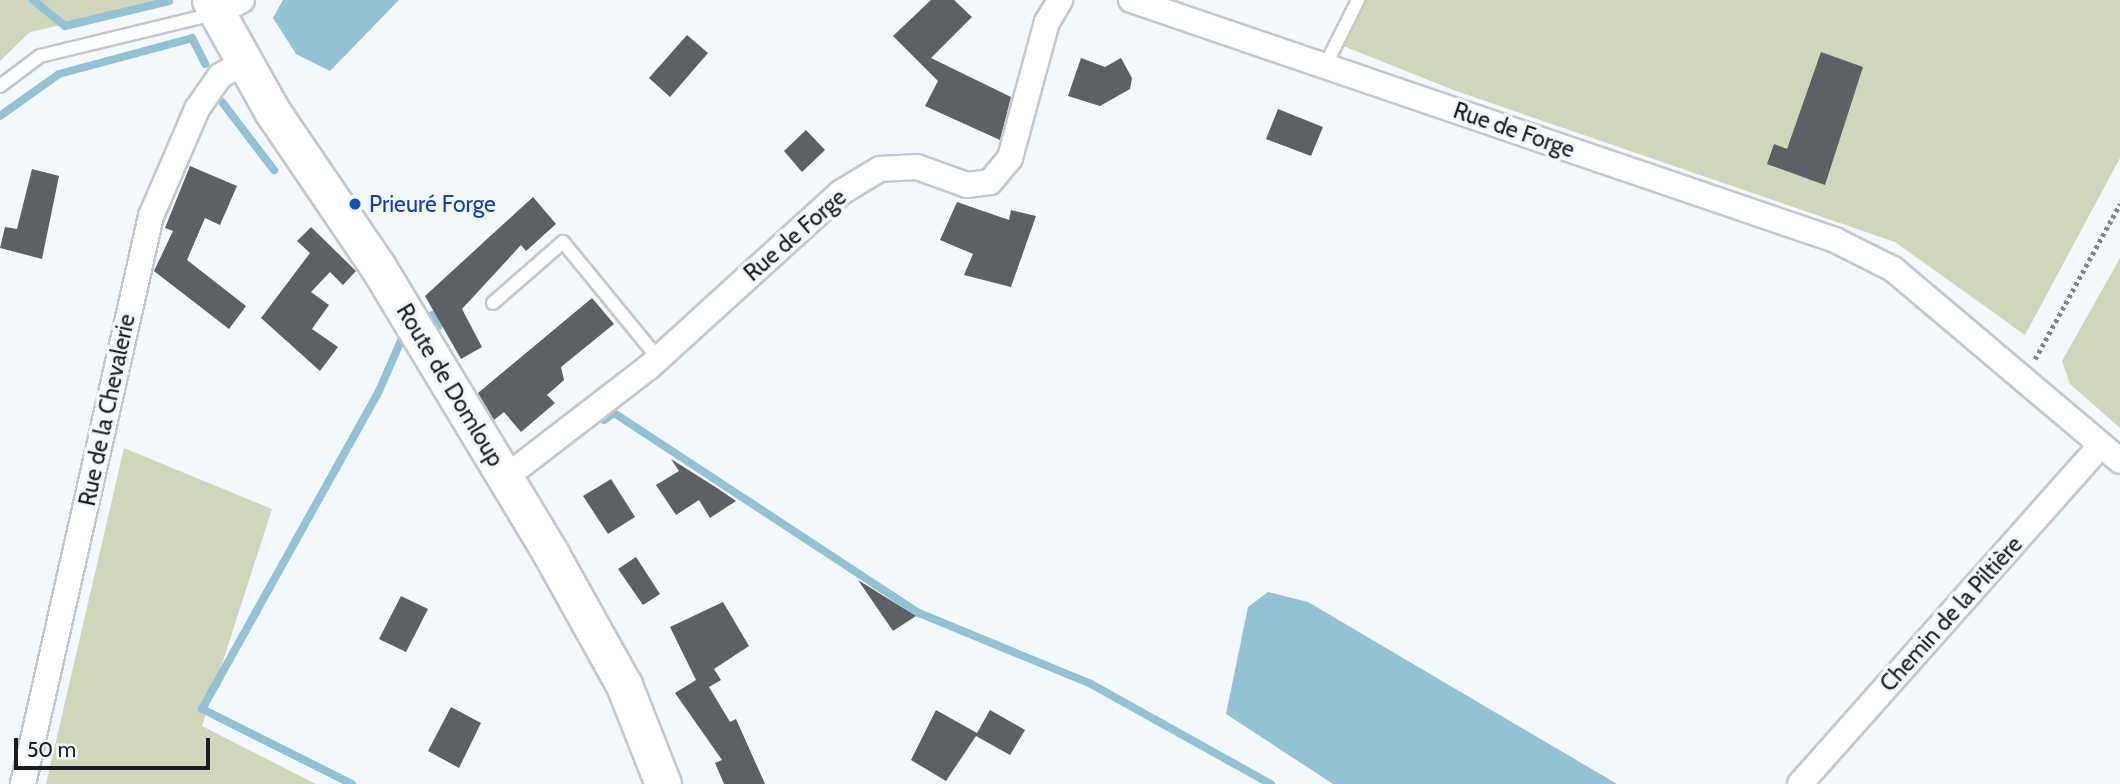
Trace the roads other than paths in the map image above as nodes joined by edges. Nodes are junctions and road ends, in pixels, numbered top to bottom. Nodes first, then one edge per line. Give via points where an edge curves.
1 (1060, 0) edge
2 (1131, 0) edge
3 (1358, 0) edge
4 (223, 4) edge
5 (244, 62) junction
6 (1325, 66) junction
7 (0, 86) edge
8 (493, 303) dead end
9 (658, 358) junction
10 (2111, 453) edge
11 (506, 477) junction
12 (23, 784) edge
13 (663, 784) edge
14 (1800, 784) edge

1 - 9 street, Rue de Forge via 1047,22 1010,158 990,181 967,184 917,167 880,169 840,193
2 - 6 street, Rue de Forge
3 - 6 lane
4 - 5 street, Route de Domloup
4 - 7 lane via 40,57
5 - 11 street, Route de Domloup
5 - 12 street, Rue de la Chevalerie via 220,76 197,109 150,216
6 - 10 street, Rue de Forge via 1835,240 1893,270 2026,375
8 - 9 lane via 564,242
9 - 11 street, Rue de Forge
10 - 14 street, Chemin de la Piltière
11 - 13 street, Route de Domloup via 624,685

